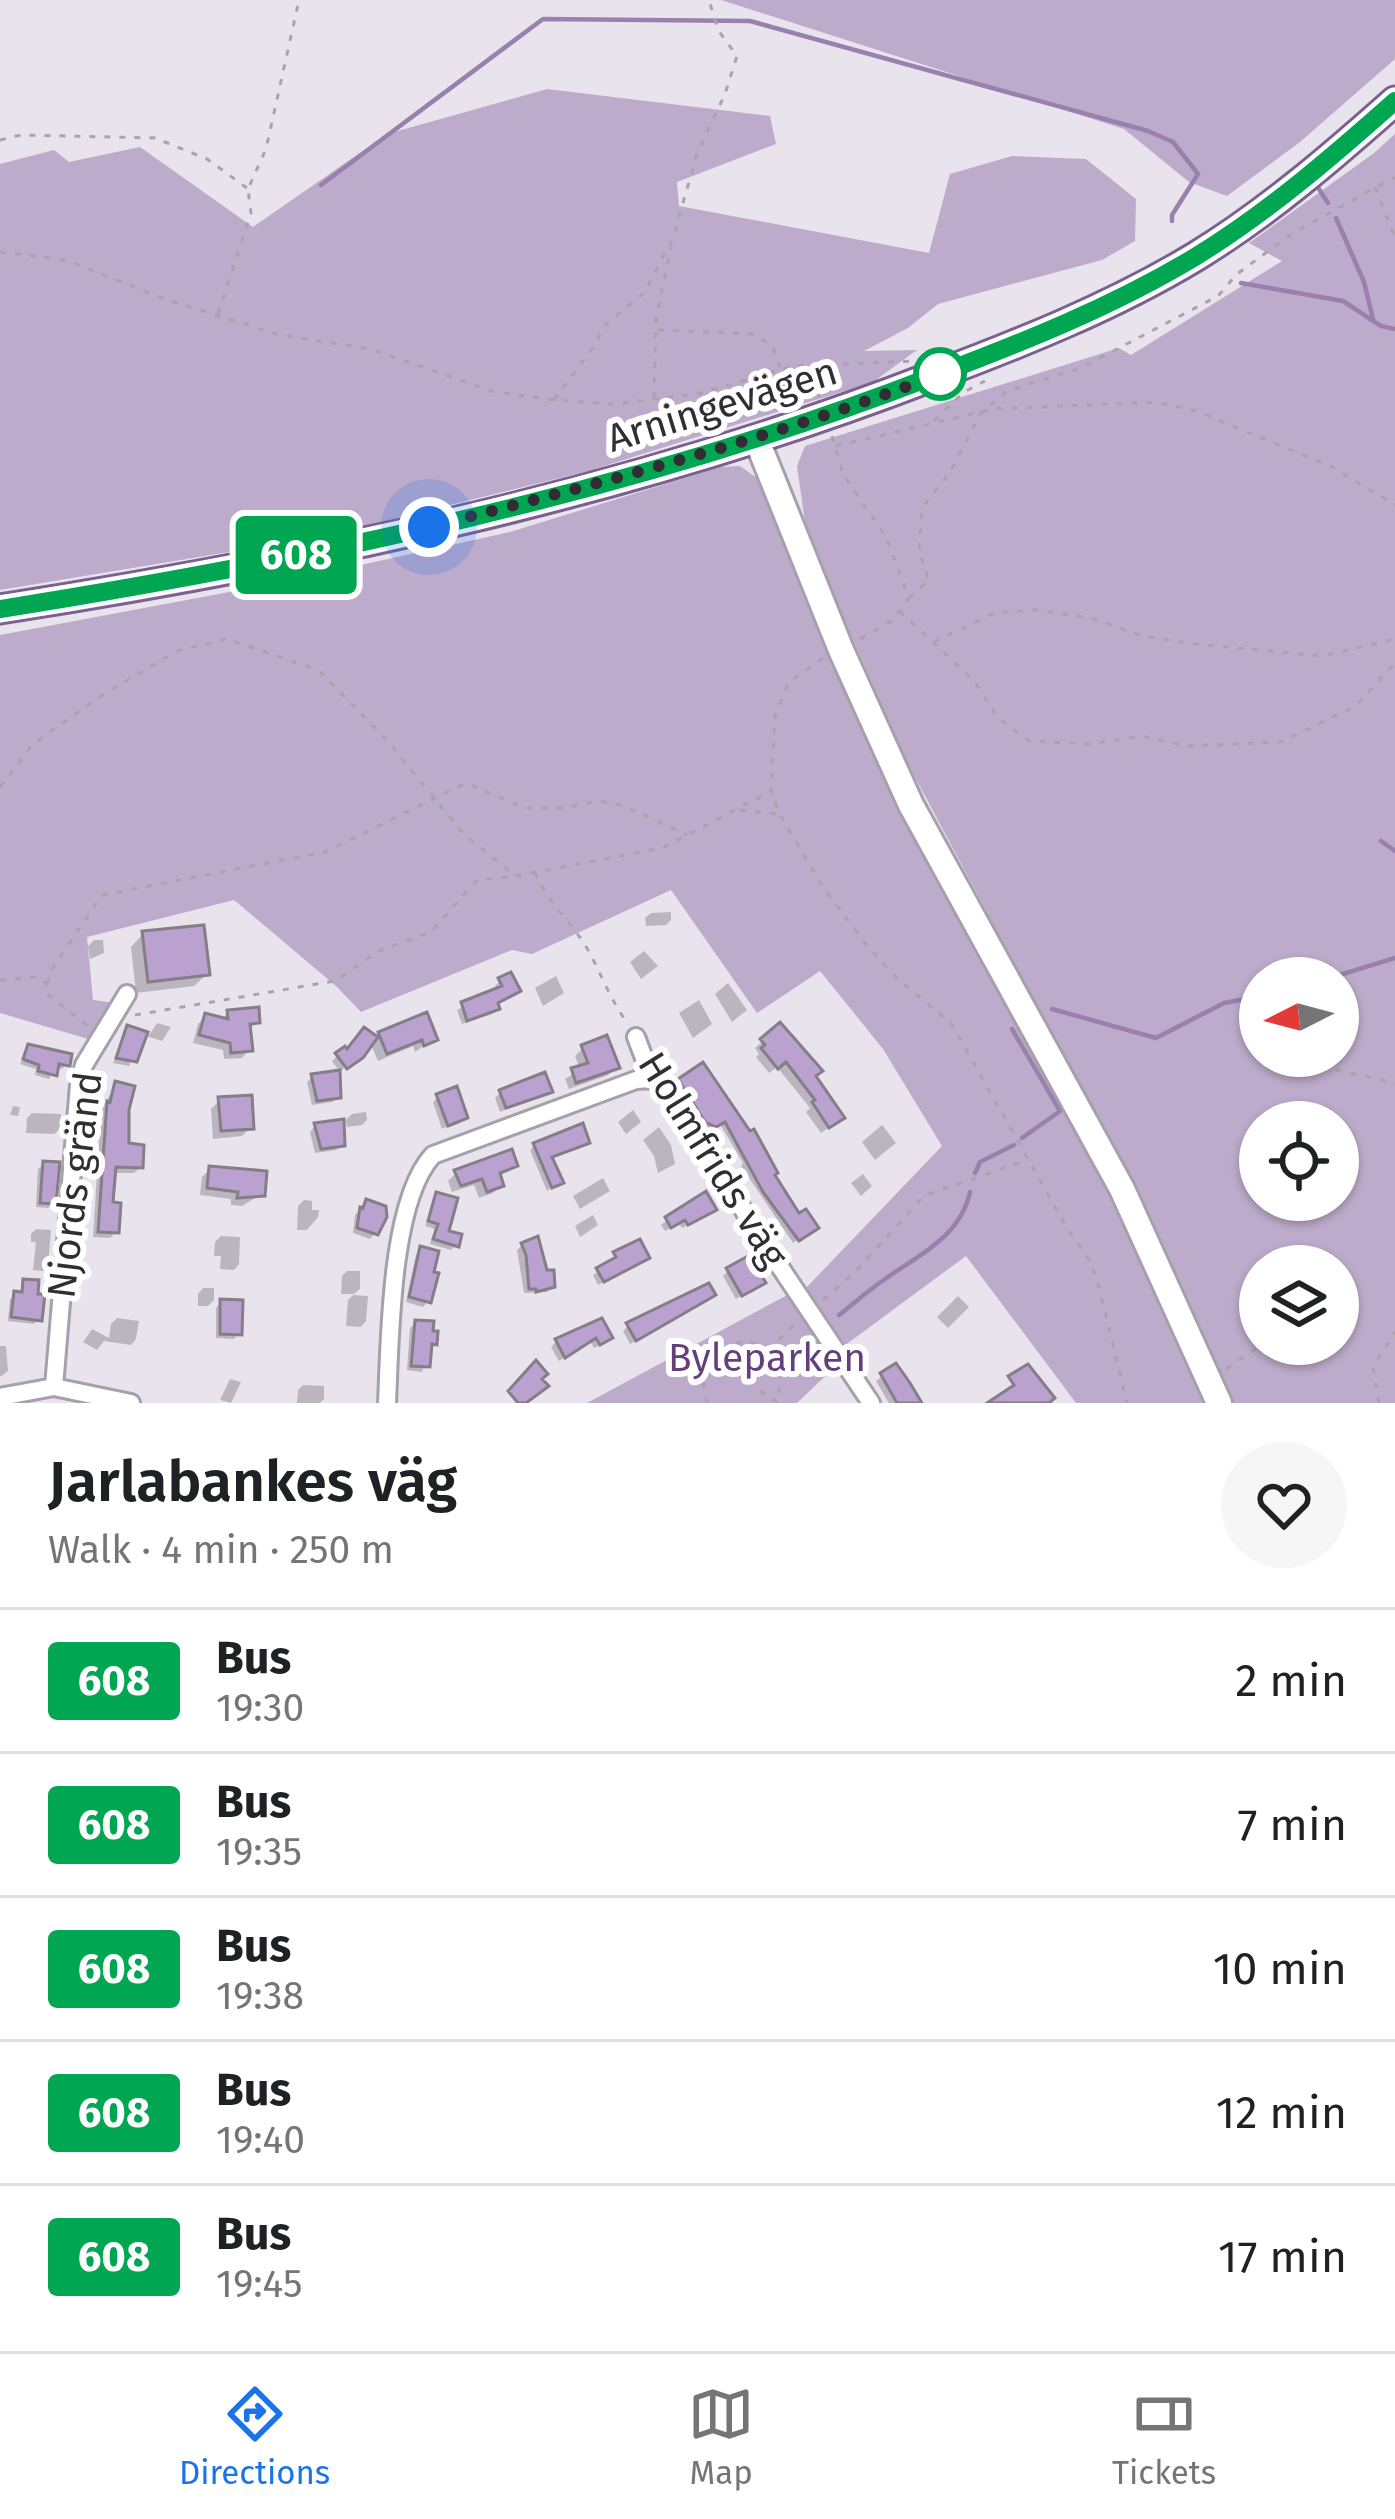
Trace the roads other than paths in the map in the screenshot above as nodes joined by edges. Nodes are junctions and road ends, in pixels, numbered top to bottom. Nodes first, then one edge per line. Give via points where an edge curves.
1 (1395, 101) edge
2 (756, 438) junction
3 (0, 609) edge
4 (127, 994) dead end
5 (636, 1037) road end
6 (652, 1079) junction
7 (54, 1387) junction
8 (0, 1397) edge
9 (131, 1403) edge
10 (387, 1403) edge
11 (871, 1403) edge
12 (1219, 1403) edge

1 - 2 main road, Arningevägen via 1311,175 1196,256 1089,314
2 - 3 main road, Arningevägen via 385,538
2 - 12 main road via 911,805 1122,1189
4 - 7 street, Njords gränd via 79,1085
5 - 6 street, Holmfrids väg
6 - 10 street via 433,1155 420,1168 394,1264
6 - 11 street, Holmfrids väg via 675,1097
7 - 8 street
7 - 9 street

